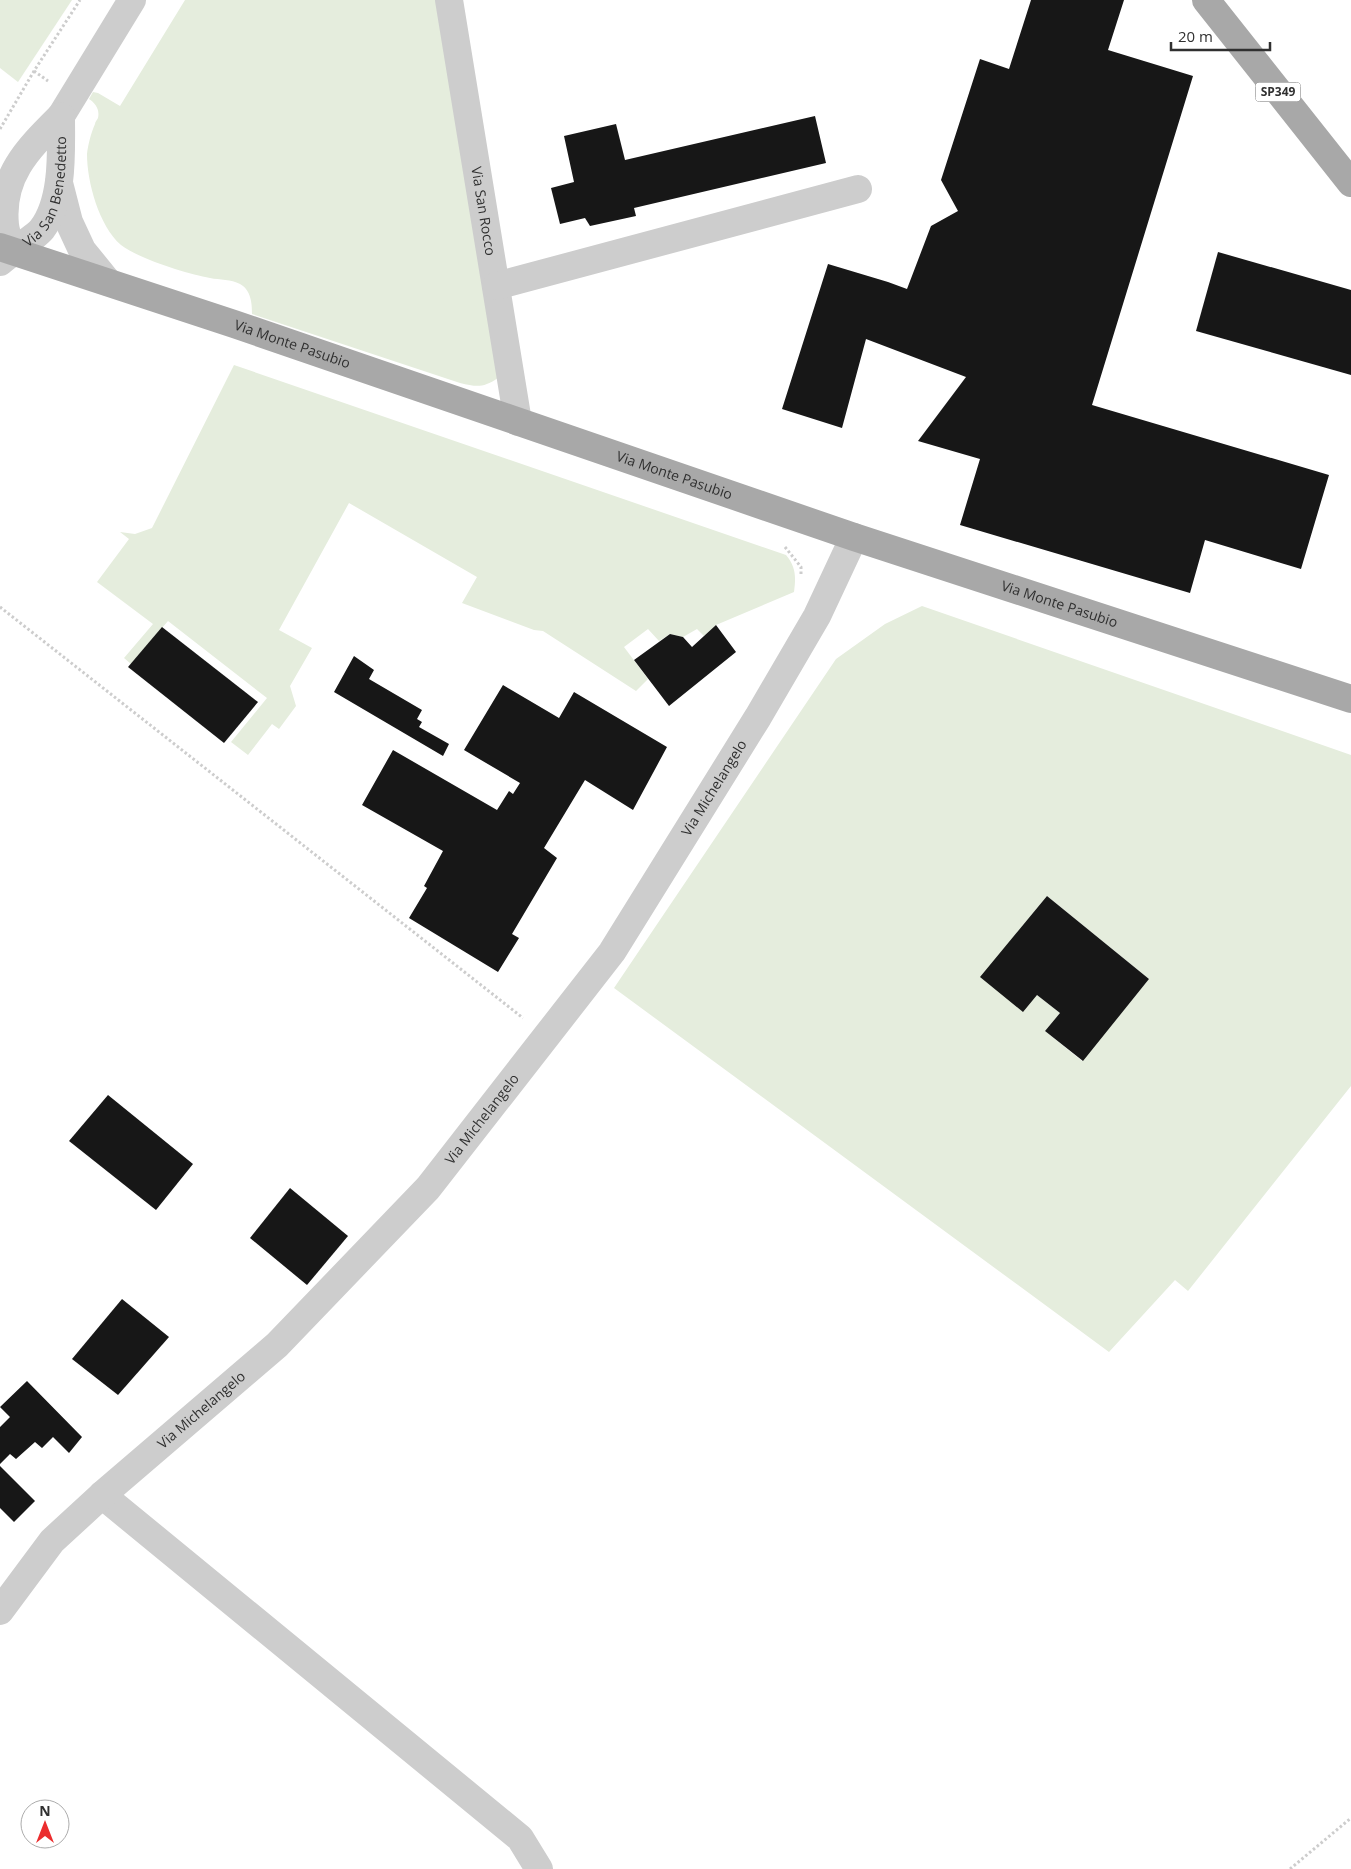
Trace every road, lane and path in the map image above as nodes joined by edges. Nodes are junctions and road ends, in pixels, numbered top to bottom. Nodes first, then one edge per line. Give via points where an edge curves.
1 (80, 0) edge
2 (132, 0) edge
3 (449, 0) edge
4 (1206, 0) edge
5 (34, 72) junction
6 (67, 108) junction
7 (0, 129) edge
8 (4, 178) edge
9 (58, 181) junction
10 (1351, 183) edge
11 (858, 189) dead end
12 (4, 253) edge
13 (108, 282) junction
14 (496, 286) junction
15 (518, 422) junction
16 (854, 537) junction
17 (780, 541) dead end
18 (801, 577) dead end
19 (0, 608) edge
20 (1351, 699) edge
21 (546, 1036) junction
22 (102, 1495) junction
23 (0, 1611) edge
24 (1351, 1818) edge
25 (539, 1869) edge
26 (1290, 1869) edge

1 - 5 path
2 - 6 street, Via San Benedetto
3 - 14 street, Via San Rocco
4 - 10 main road, SP349
5 - 6 path
5 - 7 path
6 - 8 street, Via San Benedetto
6 - 9 street, Via San Benedetto
8 - 12 street, Via San Benedetto
9 - 12 street, Via San Benedetto via 53,206 42,229
9 - 13 street via 69,222 82,250
11 - 14 street
12 - 13 main road, Via Monte Pasubio
13 - 15 main road, Via Monte Pasubio
14 - 15 street, Via San Rocco
15 - 16 main road, Via Monte Pasubio
16 - 20 main road, Via Monte Pasubio
16 - 21 street, Via Michelangelo via 817,616 758,716 612,952
17 - 18 path via 800,567
19 - 21 path
21 - 22 street, Via Michelangelo via 428,1188 277,1345
22 - 23 street, Via Michelangelo via 52,1541
22 - 25 street via 520,1838
24 - 26 path

